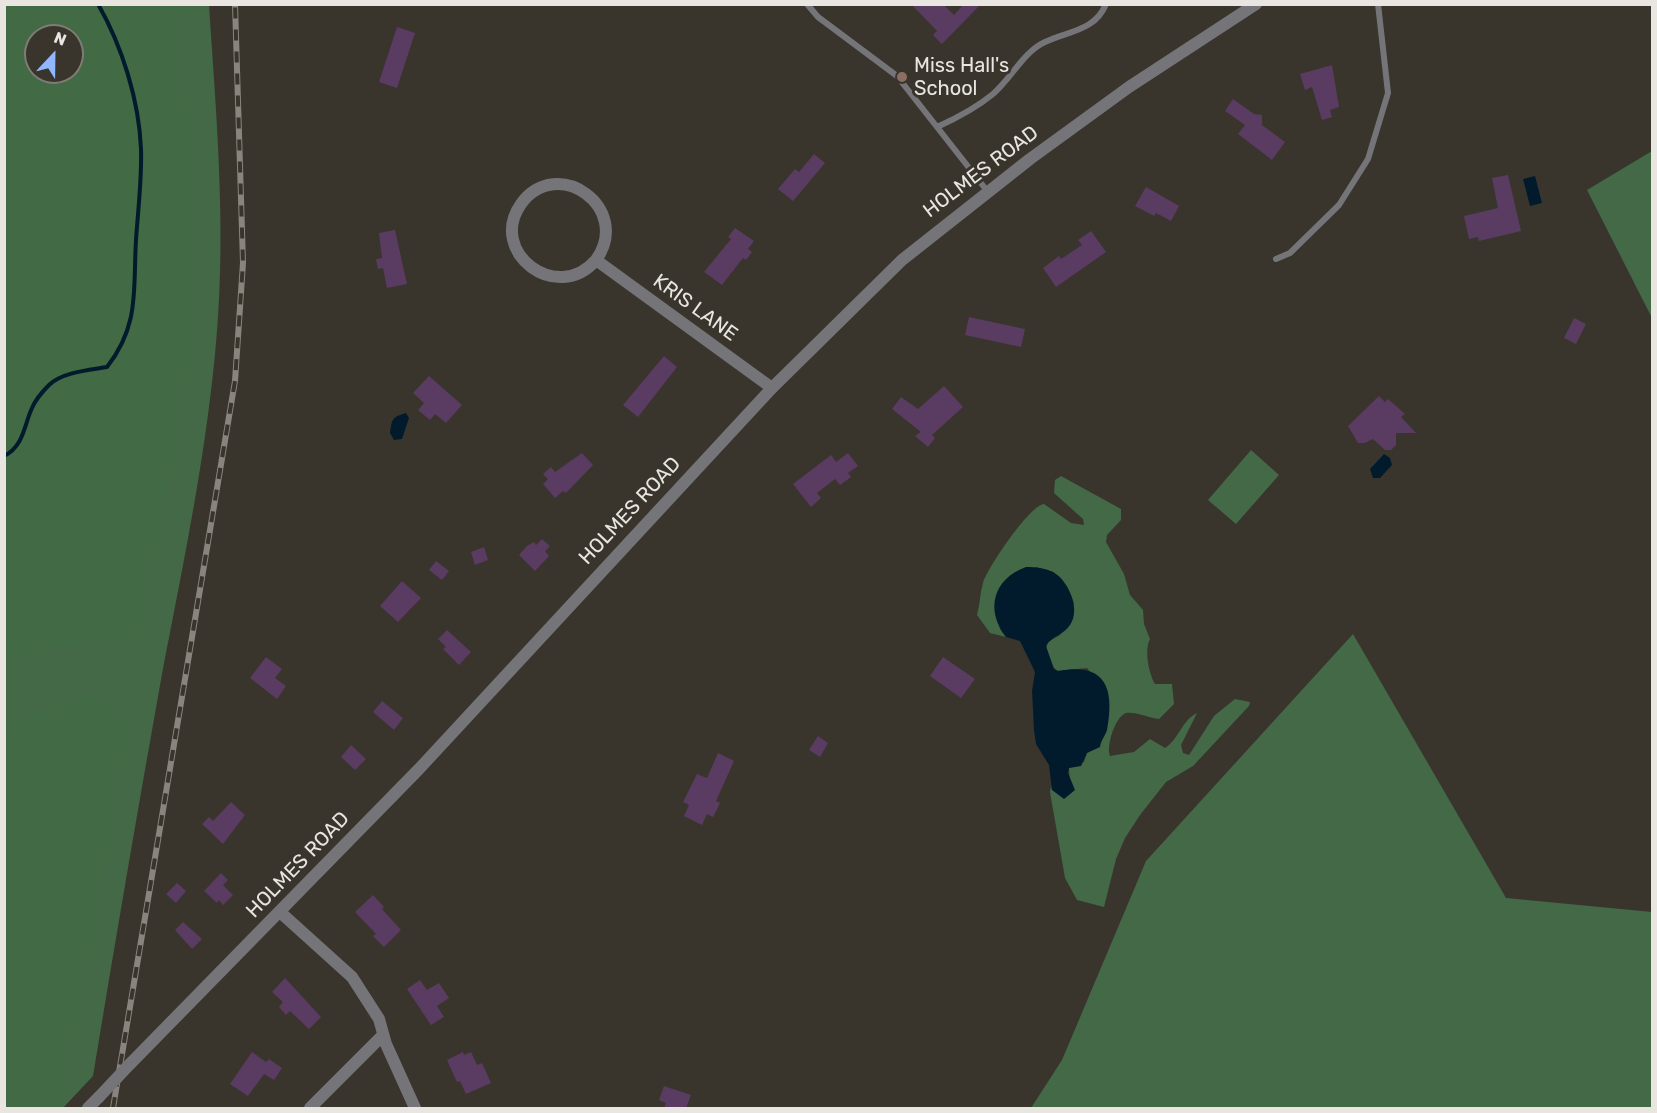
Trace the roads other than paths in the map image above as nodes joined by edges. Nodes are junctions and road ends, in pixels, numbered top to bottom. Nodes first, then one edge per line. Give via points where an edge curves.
1 (807, 4) edge
2 (1106, 4) edge
3 (1256, 4) edge
4 (1378, 4) edge
5 (937, 127) junction
6 (988, 192) junction
7 (1276, 259) dead end
8 (596, 260) junction
9 (772, 388) junction
10 (280, 912) junction
11 (383, 1035) junction
12 (88, 1108) edge
13 (310, 1108) edge
14 (415, 1108) edge

1 - 5 lane via 818,17 897,76
2 - 5 lane via 1088,27 1033,49 994,93 970,111
3 - 6 street, HOLMES ROAD via 1129,87
4 - 7 lane via 1388,93 1368,159 1340,205 1296,249
5 - 6 lane
6 - 9 street, HOLMES ROAD via 915,249
8 - 8 street via 583,271 566,277 535,270 522,259 515,244 514,221 520,206 533,193 548,186 573,186 588,195 598,206 606,229
8 - 9 street, KRIS LANE
9 - 10 street, HOLMES ROAD via 419,769
10 - 11 street via 352,977 374,1009
10 - 12 street, HOLMES ROAD, bridge
11 - 13 street
11 - 14 street

